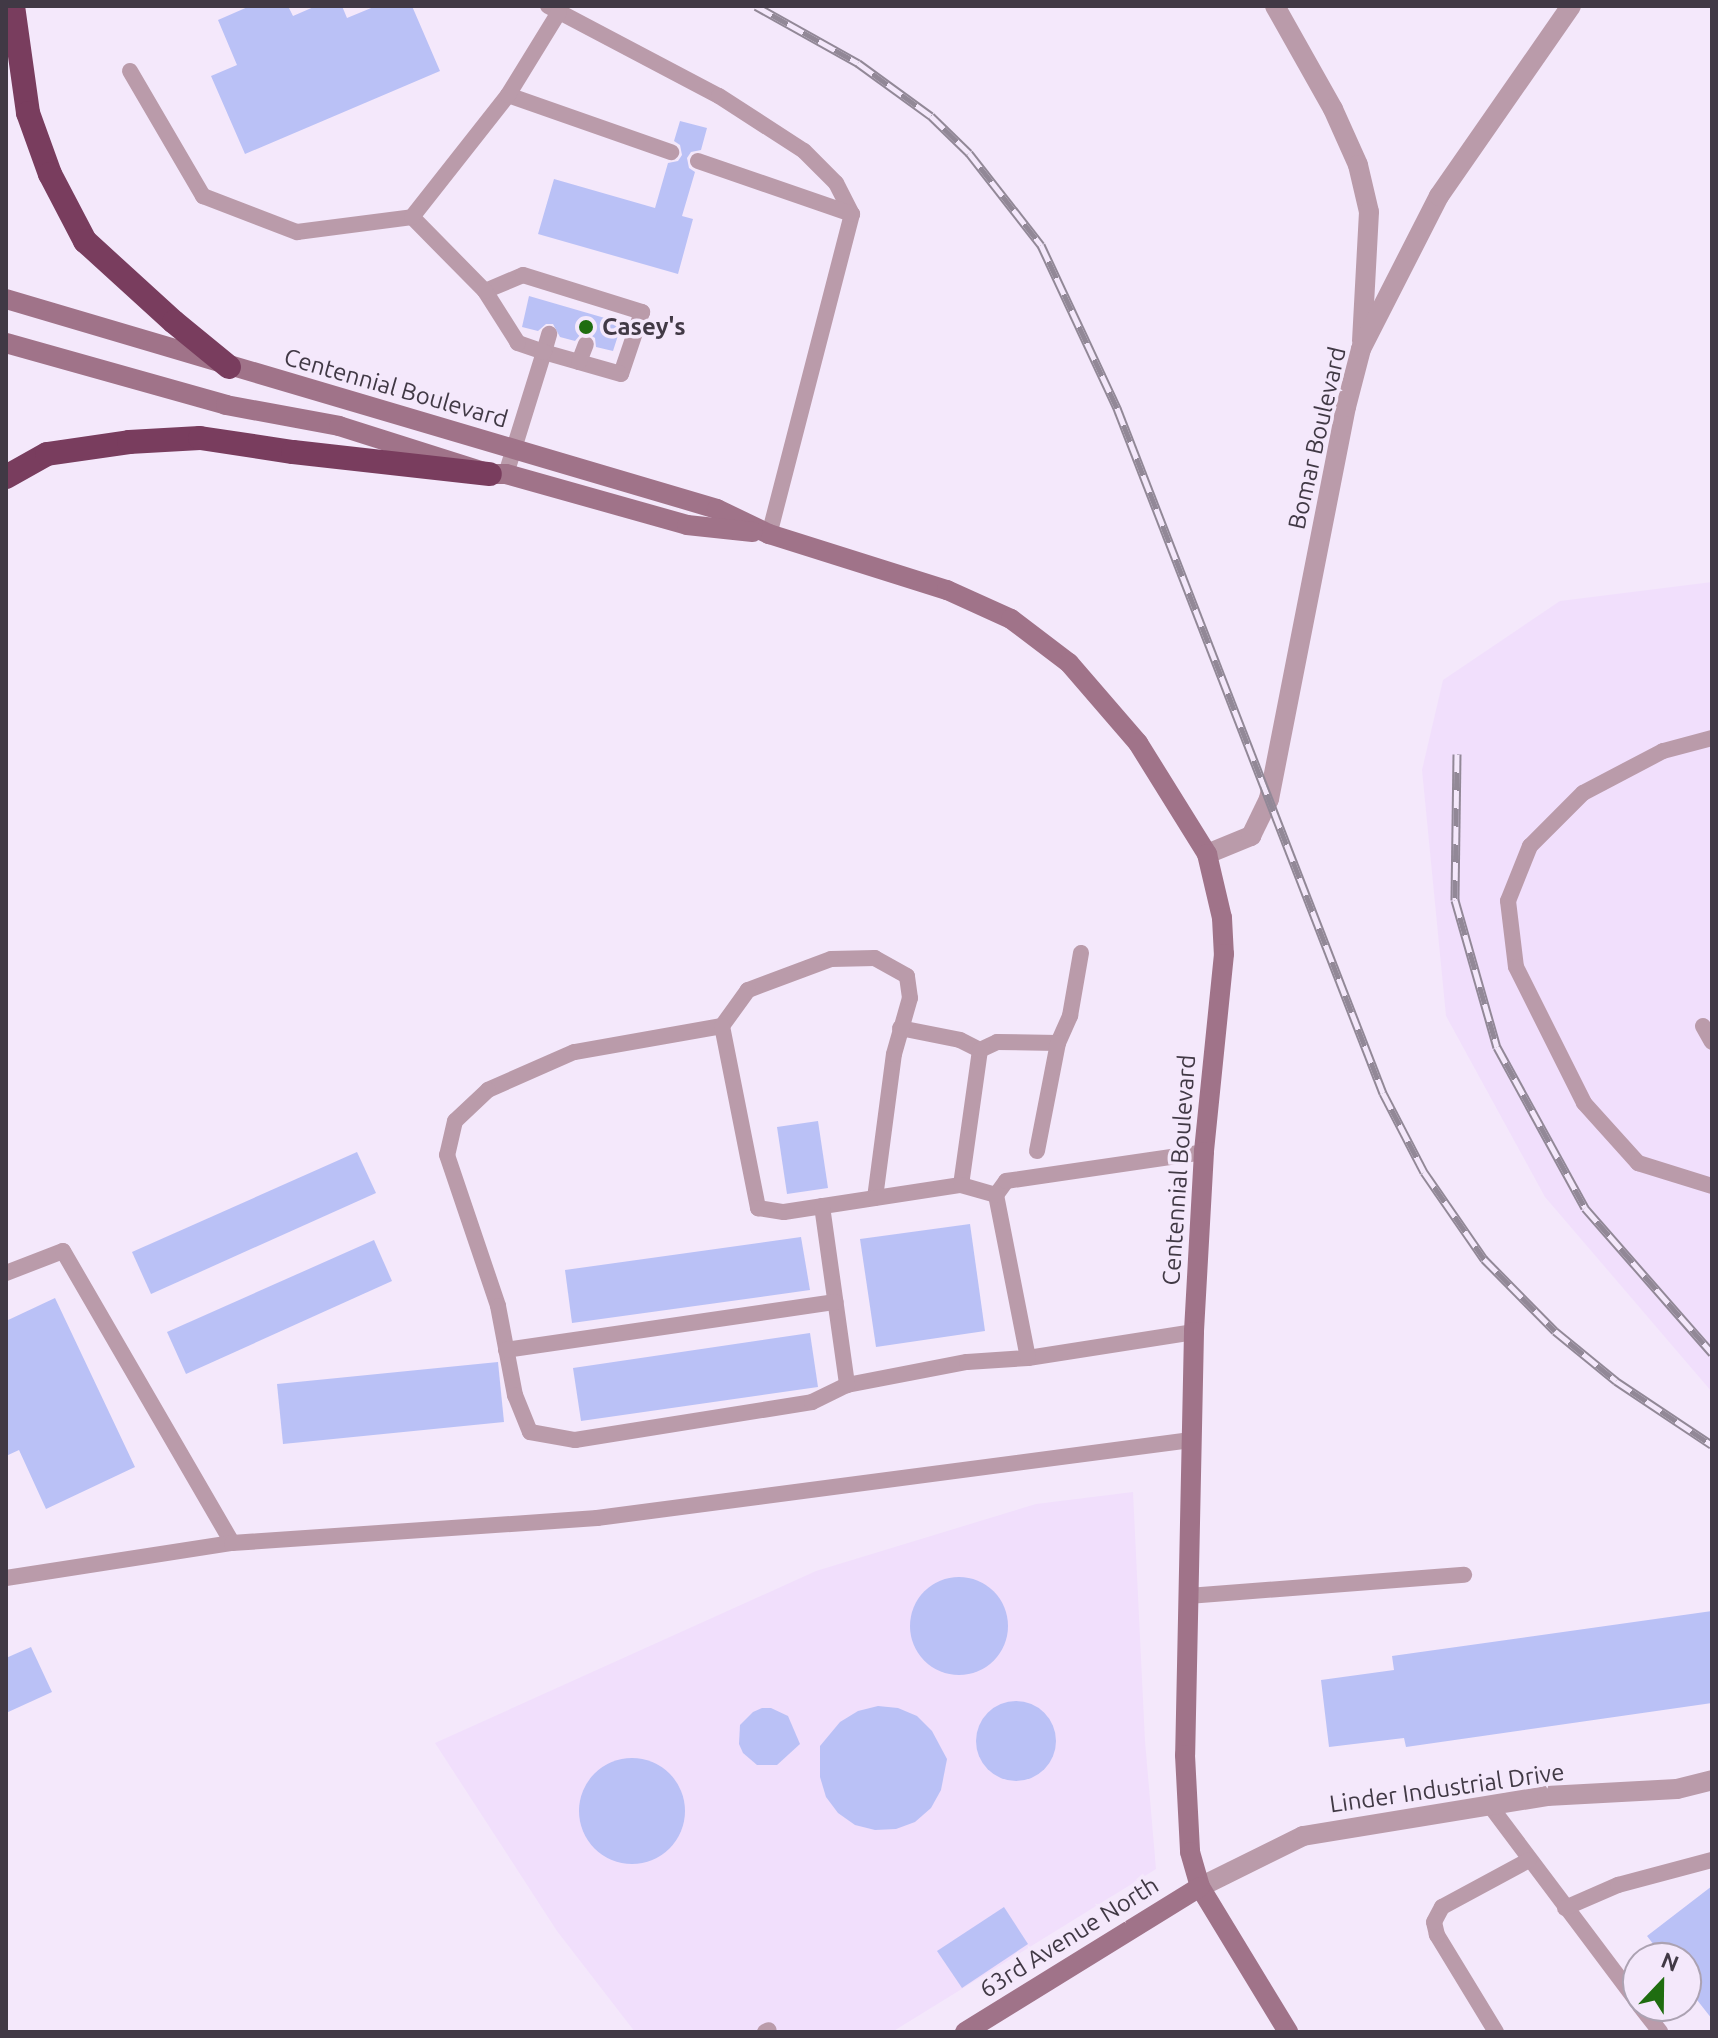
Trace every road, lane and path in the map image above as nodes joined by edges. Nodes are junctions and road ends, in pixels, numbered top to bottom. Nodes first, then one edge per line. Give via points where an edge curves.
1 (13, 6) edge
2 (1275, 6) edge
3 (1571, 6) edge
4 (554, 9) edge
5 (130, 71) dead end
6 (508, 95) junction
7 (671, 152) dead end
8 (698, 161) dead end
9 (852, 214) junction
10 (412, 217) junction
11 (563, 287) junction
12 (485, 291) junction
13 (6, 299) edge
14 (558, 304) dead end
15 (549, 334) dead end
16 (6, 343) edge
17 (586, 344) dead end
18 (1361, 349) junction
19 (544, 352) junction
20 (579, 362) junction
21 (229, 367) junction
22 (513, 450) junction
23 (498, 474) junction
24 (6, 477) edge
25 (769, 534) junction
26 (1712, 738) edge
27 (1207, 854) junction
28 (1081, 953) dead end
29 (722, 1026) junction
30 (1703, 1026) dead end
31 (900, 1028) junction
32 (1712, 1042) edge
33 (1058, 1043) junction
34 (980, 1050) junction
35 (1037, 1151) dead end
36 (1204, 1152) junction
37 (961, 1185) junction
38 (1712, 1186) edge
39 (996, 1195) junction
40 (875, 1198) junction
41 (822, 1206) junction
42 (6, 1273) edge
43 (836, 1302) junction
44 (1194, 1332) junction
45 (506, 1350) junction
46 (1028, 1358) junction
47 (847, 1385) junction
48 (1191, 1440) junction
49 (232, 1543) junction
50 (1464, 1575) dead end
51 (6, 1578) edge
52 (1188, 1596) junction
53 (1712, 1780) edge
54 (1491, 1807) junction
55 (1529, 1860) junction
56 (1712, 1860) edge
57 (1200, 1887) junction
58 (1565, 1908) junction
59 (1622, 1983) edge
60 (987, 2026) edge
61 (965, 2032) edge
62 (1288, 2032) edge
63 (1496, 2032) edge

1 - 21 highway via 28,113 50,174 85,241
2 - 18 street via 1358,165 1369,212
3 - 18 street, Bomar Boulevard via 1439,196
4 - 6 lane
4 - 9 lane via 719,96 804,151 836,183
5 - 10 lane via 203,196 297,232
6 - 7 lane
6 - 10 lane
8 - 9 lane
9 - 25 lane
10 - 12 lane
11 - 12 lane via 523,275
11 - 14 lane
11 - 20 lane via 598,307 642,312 621,374
12 - 19 lane via 518,343
13 - 21 main road, Centennial Boulevard
15 - 19 lane
16 - 23 main road, Centennial Boulevard via 226,405 339,426
17 - 20 lane
18 - 27 street, Bomar Boulevard via 1269,799 1251,836
19 - 20 lane
19 - 22 lane
21 - 22 main road, Centennial Boulevard
22 - 23 lane
22 - 25 main road, Centennial Boulevard via 717,509
23 - 24 highway via 200,438 47,454
23 - 25 main road, Centennial Boulevard via 687,525
25 - 27 main road, Centennial Boulevard via 947,590 1011,619 1069,663 1138,743
26 - 38 lane via 1663,751 1583,793 1530,846 1508,901 1516,967 1584,1103 1638,1163
27 - 36 main road, Centennial Boulevard via 1222,918 1224,954
28 - 33 lane via 1070,1016
29 - 31 lane via 748,990 831,959 875,958 907,976 910,998
29 - 41 lane via 758,1208 784,1212
29 - 45 lane via 574,1052 488,1090 455,1121 447,1155 498,1306
30 - 32 lane
31 - 34 lane via 960,1040
31 - 40 lane
33 - 34 lane via 997,1042
33 - 35 lane
34 - 37 lane
36 - 39 lane via 1006,1181
36 - 44 main road, Centennial Boulevard
37 - 39 lane
37 - 40 lane
39 - 46 lane
40 - 41 lane
41 - 43 lane
42 - 49 lane via 63,1251
43 - 45 lane
43 - 47 lane
44 - 46 lane
44 - 48 main road, Centennial Boulevard
45 - 47 lane via 515,1395 530,1432 575,1440 812,1402
46 - 47 lane via 967,1362
48 - 49 lane via 597,1518
48 - 52 main road, Centennial Boulevard
49 - 51 lane
50 - 52 lane
52 - 57 main road, Centennial Boulevard via 1185,1755 1190,1852
53 - 54 street, Linder Industrial Drive via 1677,1789 1547,1796
54 - 55 lane
54 - 57 street, Linder Industrial Drive via 1303,1836
55 - 58 lane
55 - 63 lane via 1442,1907 1434,1922
56 - 58 lane via 1618,1885
57 - 60 main road, 63rd Avenue North
57 - 62 main road, Centennial Boulevard
58 - 59 lane
60 - 61 main road, 63rd Avenue North

